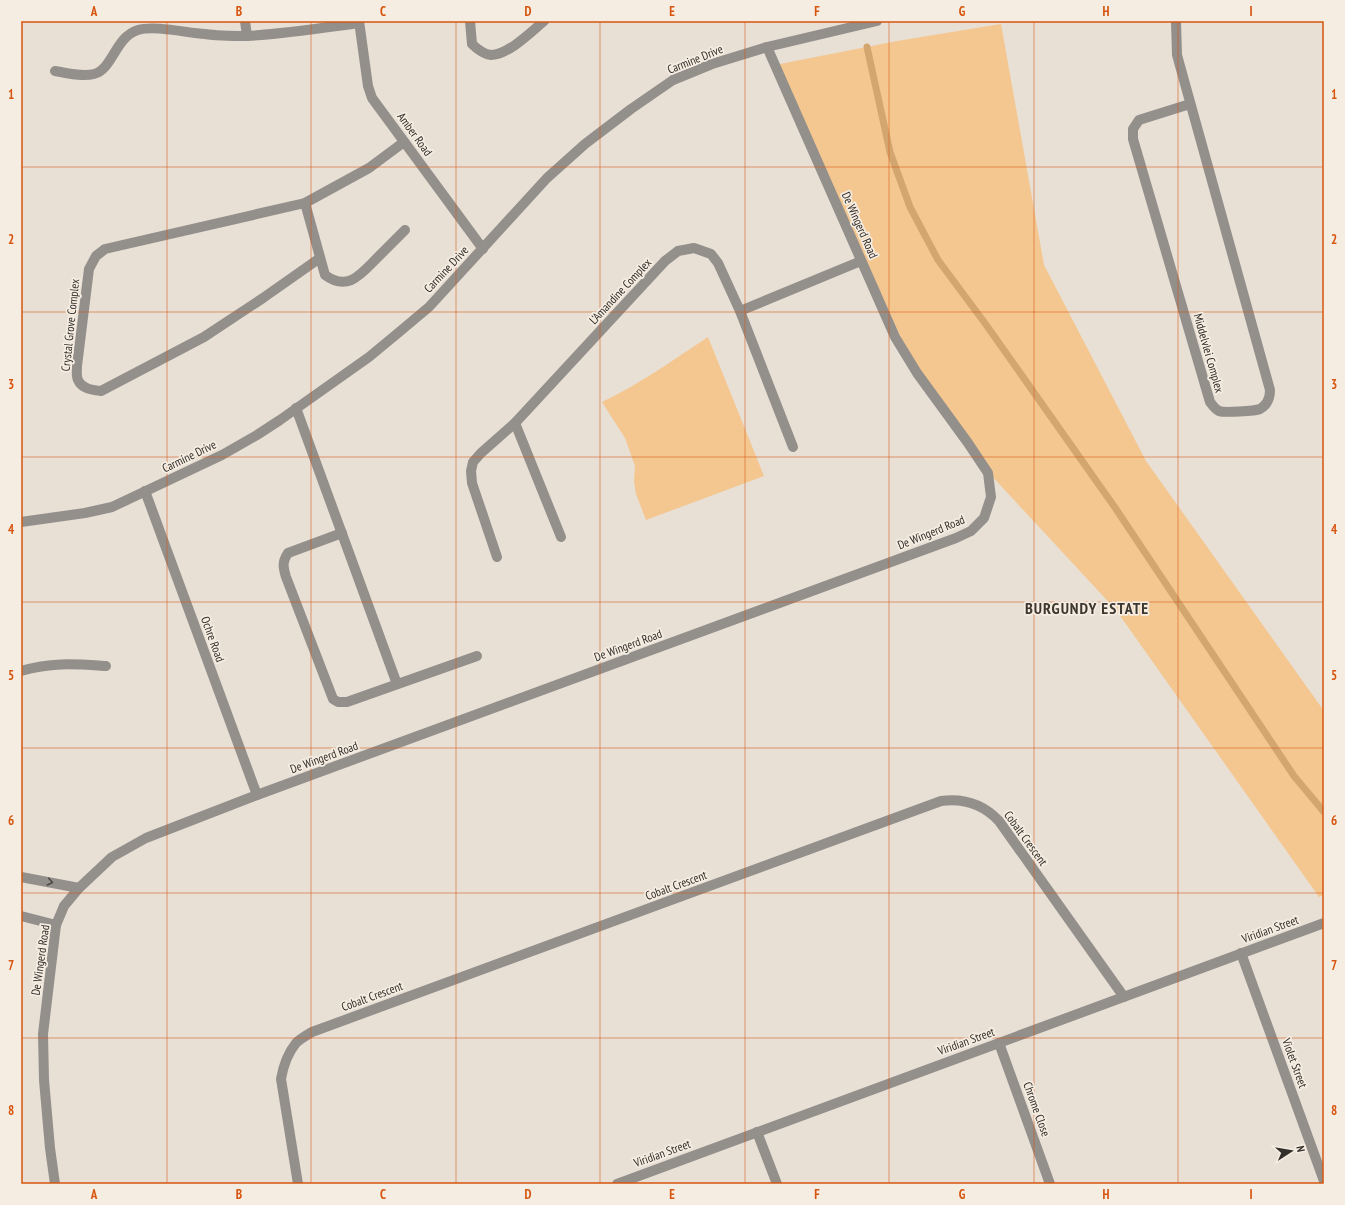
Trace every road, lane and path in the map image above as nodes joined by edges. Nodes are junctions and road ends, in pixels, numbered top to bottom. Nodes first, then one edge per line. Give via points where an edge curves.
1 (245, 21) edge
2 (470, 21) edge
3 (544, 21) edge
4 (877, 21) edge
5 (1176, 21) edge
6 (359, 22) edge
7 (247, 36) junction
8 (767, 47) junction
9 (55, 71) dead end
10 (1190, 104) junction
11 (404, 142) junction
12 (305, 203) junction
13 (405, 230) dead end
14 (483, 249) junction
15 (320, 258) junction
16 (861, 261) junction
17 (740, 311) junction
18 (296, 408) junction
19 (515, 422) junction
20 (793, 447) dead end
21 (145, 491) junction
22 (21, 522) edge
23 (342, 533) junction
24 (561, 537) dead end
25 (497, 557) dead end
26 (477, 656) dead end
27 (106, 666) dead end
28 (21, 671) edge
29 (397, 684) junction
30 (257, 795) junction
31 (21, 877) edge
32 (79, 888) junction
33 (21, 916) edge
34 (1324, 923) edge
35 (56, 925) junction
36 (1241, 953) junction
37 (1124, 997) junction
38 (999, 1043) junction
39 (757, 1132) junction
40 (1324, 1181) edge
41 (55, 1184) edge
42 (298, 1184) edge
43 (617, 1184) edge
44 (776, 1184) edge
45 (1050, 1184) edge

1 - 7 street
2 - 3 street via 472,44 480,52 491,55 507,50
4 - 8 street, Carmine Drive
5 - 10 street, Middelvlei Complex via 1177,55
6 - 7 street via 297,32
6 - 11 street, Amber Road via 372,98
7 - 9 street via 207,35 161,29 139,30 122,40 102,70 95,74
8 - 14 street, Carmine Drive via 712,64 673,80 631,109 584,144 547,178
8 - 16 street, De Wingerd Road
10 - 10 street, Middelvlei Complex via 1270,390 1270,398 1260,409 1224,412 1210,402 1133,138 1133,129 1139,120
11 - 12 street, Crystal Grove Complex via 369,168
11 - 14 street, Amber Road
12 - 15 street
12 - 15 street, Crystal Grove Complex via 105,248 96,256 89,269 77,366 78,380 84,387 101,391 204,337
13 - 15 street via 358,277 351,280 333,281 325,275
14 - 18 street, Carmine Drive via 429,307 370,357
16 - 17 street
16 - 30 street, De Wingerd Road via 895,337 917,373 988,473 991,497 989,507 984,518 971,531
17 - 19 street, L'Amandine Complex via 718,263 711,254 694,248 678,251 665,261
17 - 20 street, L'Amandine Complex
18 - 21 street, Carmine Drive via 246,442
18 - 23 street
19 - 24 street
19 - 25 street, L'Amandine Complex via 481,453 473,462 471,471 472,483
21 - 22 street, Carmine Drive via 112,507
21 - 30 street, Ochre Road
23 - 29 street
23 - 29 street via 288,553 283,567 286,577 333,699 347,702
26 - 29 street
27 - 28 street via 46,664
30 - 32 street, De Wingerd Road via 146,838 112,857
31 -> 32 street
32 - 35 street, De Wingerd Road via 64,906
33 - 35 street
34 - 36 street, Viridian Street
35 - 41 street, De Wingerd Road via 43,1034 44,1080
36 - 37 street, Viridian Street
36 - 40 street, Violet Street
37 - 38 street, Viridian Street
37 - 42 street, Cobalt Crescent via 999,821 984,808 953,799 941,801 312,1032 296,1043 285,1063 281,1079
38 - 39 street, Viridian Street
38 - 45 street, Chrome Close
39 - 43 street, Viridian Street
39 - 44 street

